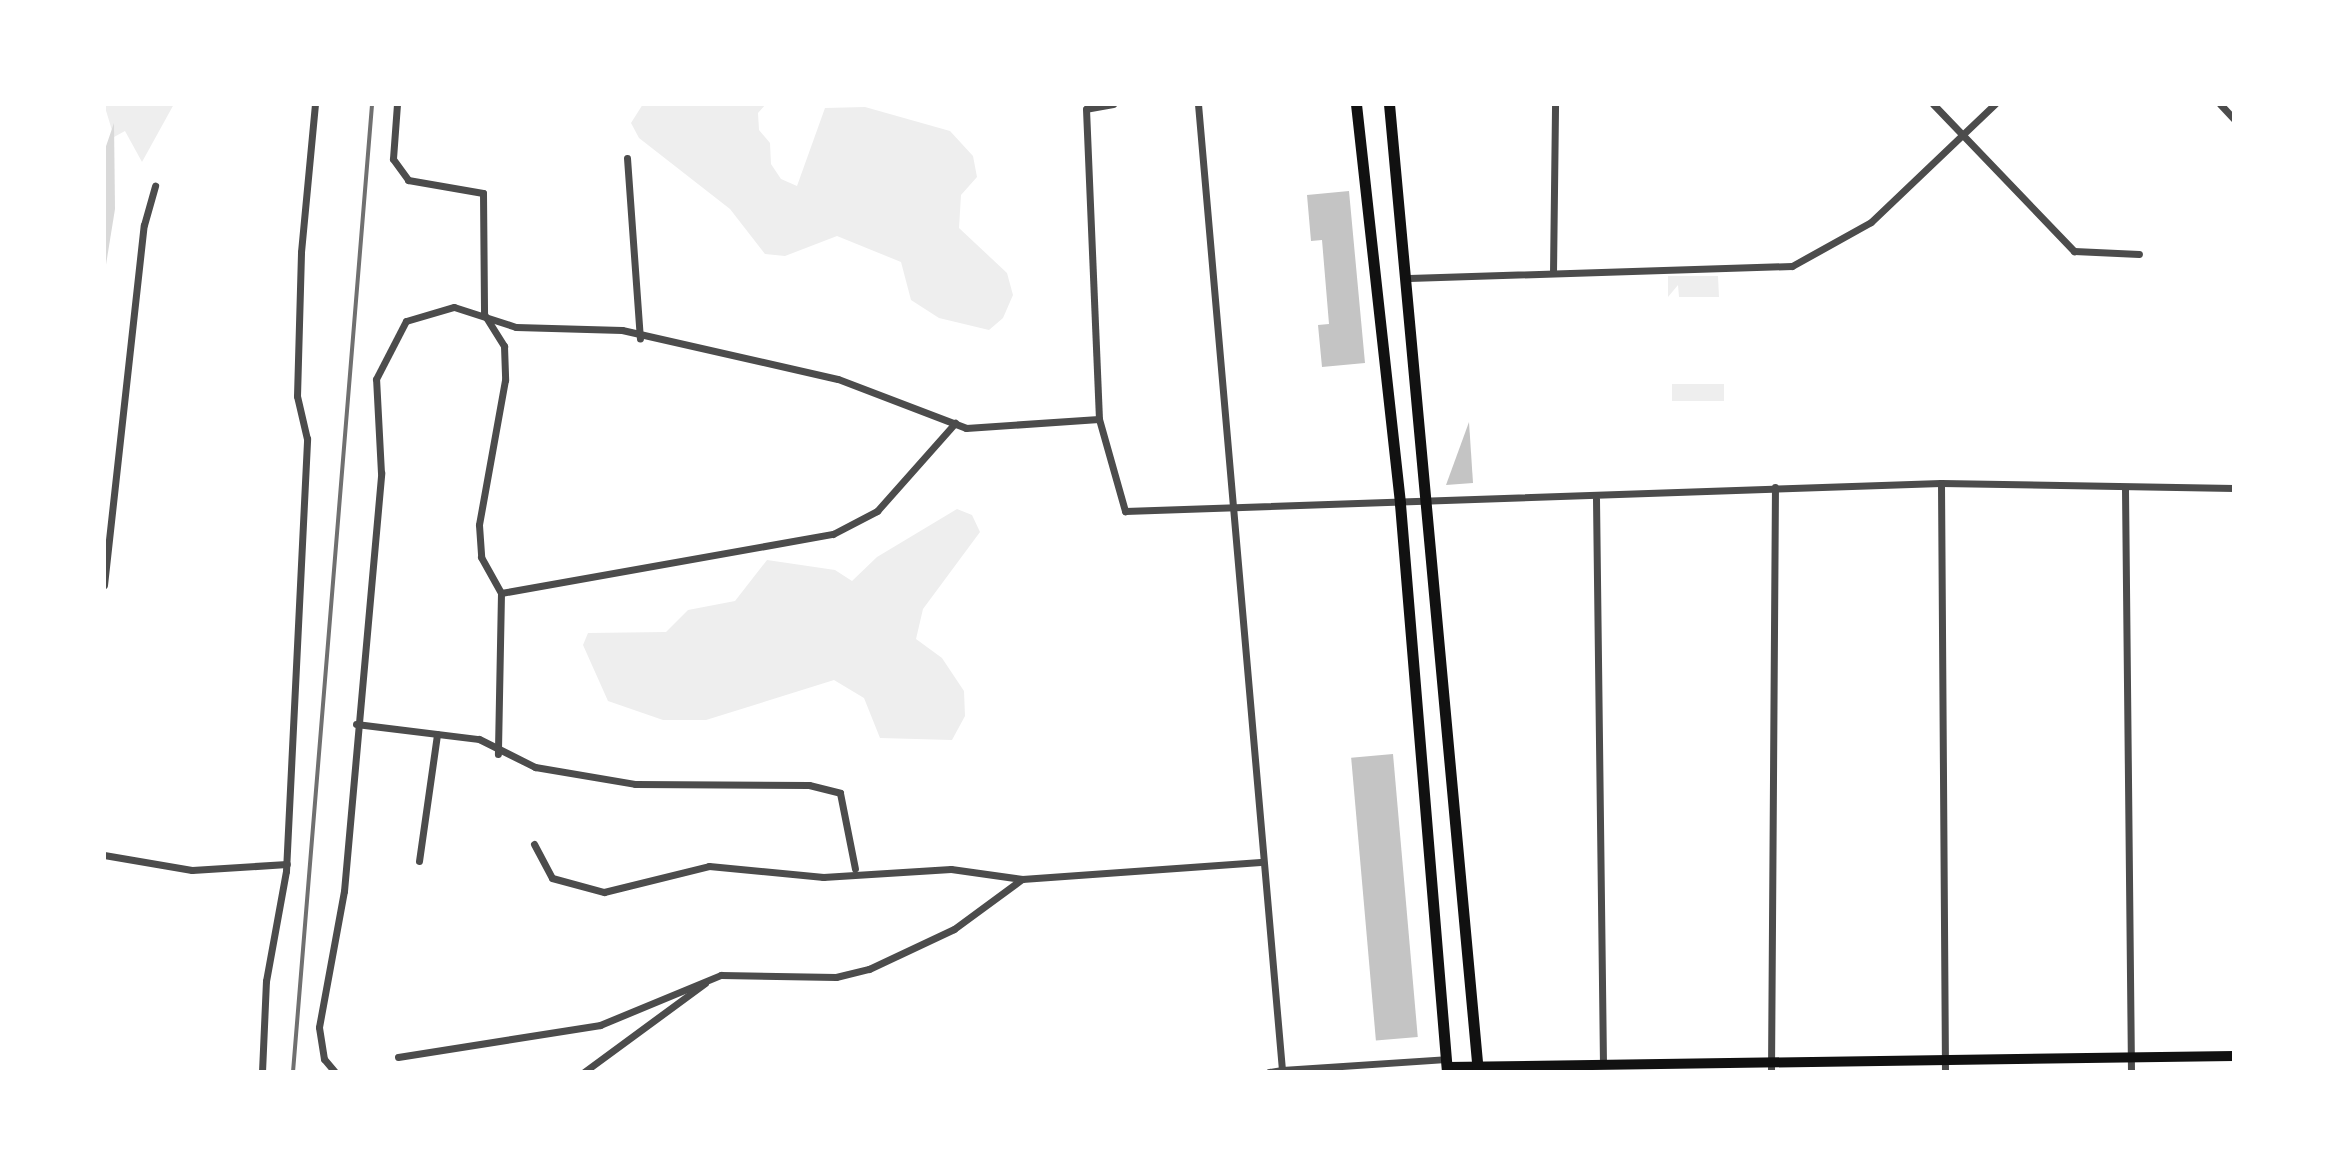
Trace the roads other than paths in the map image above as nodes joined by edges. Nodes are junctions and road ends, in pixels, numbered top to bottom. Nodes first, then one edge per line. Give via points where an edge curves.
1 (315, 104) edge
2 (397, 104) edge
3 (1113, 104) edge
4 (1198, 104) edge
5 (1356, 104) edge
6 (1389, 104) edge
7 (1555, 104) edge
8 (1933, 104) edge
9 (1995, 104) edge
10 (2220, 104) edge
11 (2234, 119) edge
12 (1963, 135) junction
13 (627, 158) dead end
14 (155, 186) dead end
15 (2139, 254) dead end
16 (1553, 273) junction
17 (1409, 278) junction
18 (484, 314) junction
19 (640, 339) junction
20 (1099, 419) junction
21 (955, 423) junction
22 (1941, 483) junction
23 (1775, 487) junction
24 (2234, 488) edge
25 (2125, 489) junction
26 (1596, 499) junction
27 (1429, 503) junction
28 (1400, 504) junction
29 (1230, 513) junction
30 (104, 585) edge
31 (501, 593) junction
32 (356, 724) junction
33 (437, 734) junction
34 (498, 754) junction
35 (534, 844) dead end
36 (104, 855) edge
37 (419, 861) dead end
38 (1260, 862) junction
39 (287, 864) junction
40 (855, 869) junction
41 (1022, 879) junction
42 (707, 981) junction
43 (2234, 1056) edge
44 (398, 1057) dead end
45 (2131, 1057) junction
46 (1945, 1059) junction
47 (1603, 1063) junction
48 (1447, 1066) edge
49 (1771, 1067) edge
50 (1477, 1068) edge
51 (1282, 1070) edge
52 (262, 1072) edge
53 (335, 1072) edge
54 (584, 1072) edge
55 (1269, 1072) edge
56 (1945, 1072) edge
57 (2131, 1072) edge

1 - 39 street via 301,252 297,396 307,439
2 - 18 street via 393,159 408,180 483,193
3 - 20 street via 1086,109
4 - 29 street
5 - 28 main road
6 - 17 main road
7 - 16 street
8 - 12 street
9 - 12 street
10 - 11 street
12 - 15 street via 2074,251
12 - 16 street via 1871,222 1792,266
13 - 19 street
14 - 30 street via 144,225
16 - 17 street
17 - 27 main road
18 - 19 street via 516,327 622,330
18 - 31 street via 504,346 505,380 479,525 481,557
18 - 32 street via 454,307 406,321 376,379 381,473
19 - 21 street via 838,379
20 - 21 street
20 - 29 street via 1125,511
21 - 31 street via 877,511 833,534
22 - 23 street
22 - 25 street
22 - 46 street
23 - 26 street
23 - 49 street
24 - 25 street
25 - 45 street
26 - 27 street
26 - 47 street
27 - 28 street
27 - 50 main road
28 - 29 street
28 - 48 main road
29 - 38 street
31 - 34 street
32 - 33 street
32 - 53 street via 344,891 319,1027 324,1059
33 - 34 street via 479,739
33 - 37 street
34 - 40 street via 635,784 809,785 840,793
35 - 40 street via 552,878 585,890 709,866 823,877
36 - 39 street via 192,870
38 - 41 street
38 - 51 street
39 - 52 street via 266,981
40 - 41 street via 951,869
41 - 42 street via 954,929 869,969
42 - 44 street via 600,1025
42 - 54 street
43 - 45 main road
45 - 46 main road
45 - 57 street
46 - 49 main road
46 - 56 street
47 - 49 main road
47 - 50 main road
48 - 50 main road
48 - 51 street
51 - 55 street

